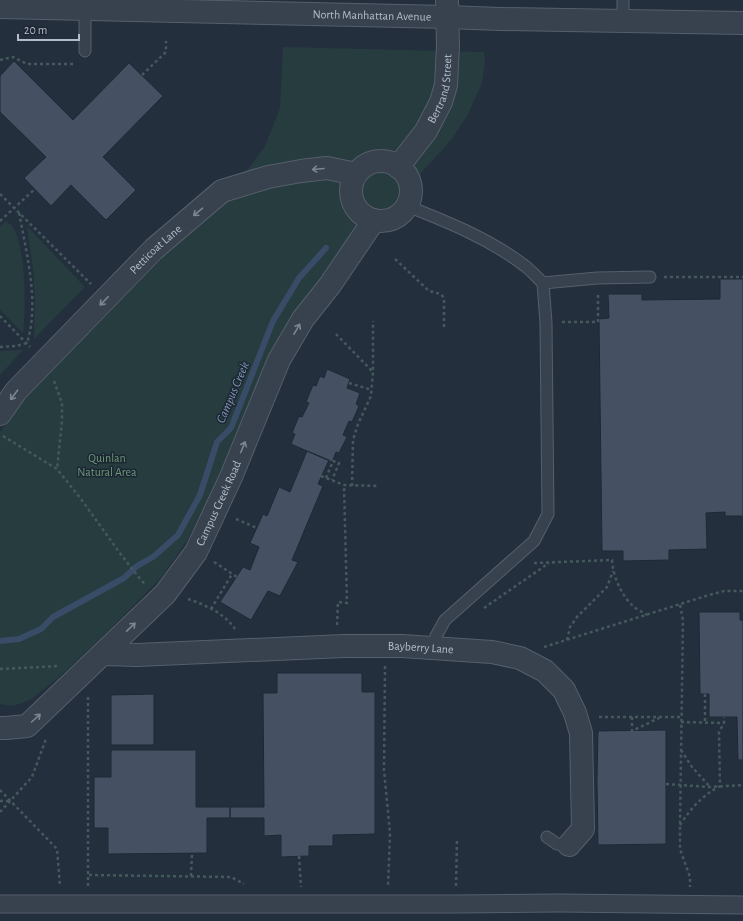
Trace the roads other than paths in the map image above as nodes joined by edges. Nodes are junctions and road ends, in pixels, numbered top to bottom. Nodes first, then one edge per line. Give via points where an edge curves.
1 (92, 6) edge
2 (0, 7) edge
3 (276, 7) edge
4 (447, 8) edge
5 (623, 10) edge
6 (743, 23) edge
7 (85, 51) dead end
8 (398, 166) junction
9 (356, 174) junction
10 (407, 206) junction
11 (374, 220) junction
12 (650, 277) road end
13 (543, 283) junction
14 (0, 414) edge
15 (433, 648) junction
16 (104, 654) junction
17 (0, 728) edge
18 (547, 837) dead end
19 (569, 845) joint
20 (0, 904) edge
21 (743, 905) edge

1 - 2 street, North Manhattan Avenue
1 - 3 street, North Manhattan Avenue
1 - 7 lane
3 - 4 street, North Manhattan Avenue
4 - 5 street, North Manhattan Avenue via 501,19
4 - 8 street, Bertrand Street via 446,85 426,131
5 - 6 street, North Manhattan Avenue
8 - 9 street via 382,161 372,162
8 - 10 street via 411,186 411,197
9 - 11 street via 352,183 353,203 362,214
9 -> 14 street, Petticoat Lane via 326,168 301,171 268,177 222,191 154,249 16,391
10 - 11 street via 392,219
10 - 13 lane via 446,221 496,246 526,267
16 -> 11 street, Campus Creek Road via 165,594 196,552 231,477 279,360 303,319 330,285
12 - 13 lane
13 - 15 lane via 546,323 548,514 534,541 445,620
15 - 16 street, Bayberry Lane via 344,646 138,655
15 - 19 street, Bayberry Lane via 492,652 520,658 545,672 564,690 581,733 583,829
17 -> 16 street, Campus Creek Road via 27,726
18 - 19 lane via 557,844
20 - 21 street

